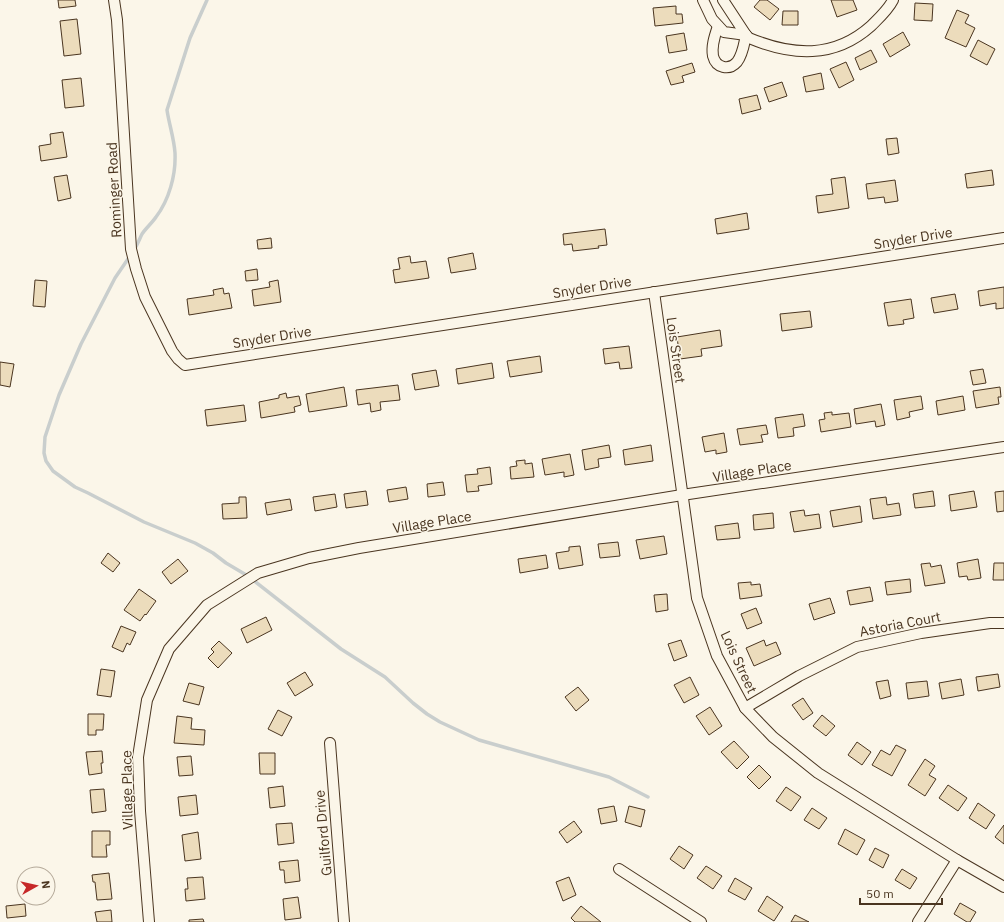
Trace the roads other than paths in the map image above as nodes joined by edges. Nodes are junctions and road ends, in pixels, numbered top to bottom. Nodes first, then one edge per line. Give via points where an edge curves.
1 (114, 0) edge
2 (703, 0) edge
3 (723, 0) edge
4 (893, 0) edge
5 (718, 26) junction
6 (746, 35) junction
7 (1004, 238) edge
8 (654, 292) junction
9 (185, 365) joint
10 (1004, 447) edge
11 (682, 496) junction
12 (1004, 623) edge
13 (746, 708) junction
14 (330, 743) dead end
15 (957, 860) junction
16 (619, 869) dead end
17 (1004, 887) edge
18 (149, 922) edge
19 (344, 922) edge
20 (701, 922) edge
21 (918, 922) edge

1 - 9 street, Rominger Road via 131,249 145,297 172,351
2 - 5 street
3 - 6 street
4 - 6 street via 867,29 846,43 827,49 812,52 777,48
5 - 6 street via 724,32
5 - 6 street via 713,56 716,63 722,67 729,67 737,62
7 - 8 street, Snyder Drive
8 - 9 street, Snyder Drive
8 - 11 street, Lois Street
10 - 11 street, Village Place
11 - 13 street, Lois Street via 697,598 717,656
11 - 18 street, Village Place via 309,558 258,573 207,605 169,649 147,700 138,757
12 - 13 street, Astoria Court via 921,633 857,646 799,676
13 - 15 street, Lois Street via 773,737 818,773
14 - 19 street, Guilford Drive
15 - 17 street, Lois Street
15 - 21 street
16 - 20 street

